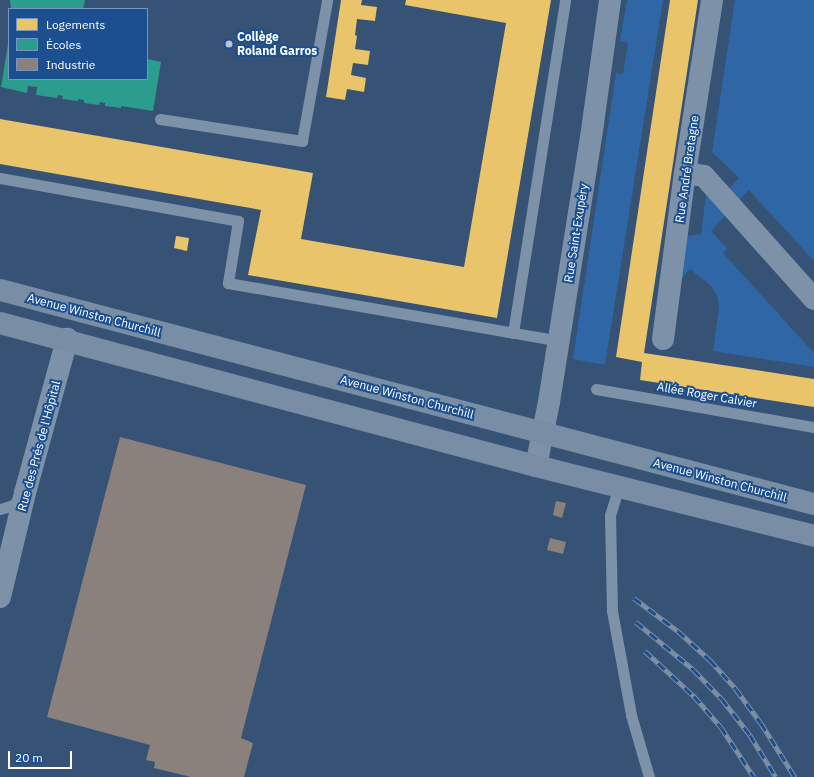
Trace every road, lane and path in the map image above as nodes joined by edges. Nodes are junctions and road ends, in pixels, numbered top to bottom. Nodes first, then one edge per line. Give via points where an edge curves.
1 (327, 0) edge
2 (565, 0) edge
3 (610, 0) edge
4 (712, 0) edge
5 (160, 119) dead end
6 (685, 173) junction
7 (0, 178) edge
8 (0, 290) edge
9 (814, 299) edge
10 (2, 326) edge
11 (513, 333) junction
12 (663, 339) dead end
13 (67, 340) junction
14 (559, 341) junction
15 (596, 389) dead end
16 (814, 427) edge
17 (543, 433) junction
18 (536, 466) junction
19 (619, 486) junction
20 (25, 493) junction
21 (814, 504) edge
22 (0, 509) edge
23 (814, 536) edge
24 (6, 556) edge
25 (0, 597) edge
26 (650, 777) edge

1 - 5 lane via 302,141
2 - 11 lane
3 - 14 street, Rue Saint-Exupéry
4 - 6 street, Rue André Bretagne
6 - 9 street via 704,176
6 - 12 street, Rue André Bretagne
7 - 11 lane via 238,221 228,283
8 - 17 main road, Avenue Winston Churchill
10 - 13 main road
11 - 14 lane
13 - 18 main road
13 - 20 street, Rue des Prés de l'Hôpital
14 - 17 street, Rue Saint-Exupéry
15 - 16 lane, Allée Roger Calvier
17 - 18 street, Rue Saint-Exupéry
17 - 21 main road, Avenue Winston Churchill
18 - 19 main road
19 - 23 main road
19 - 26 lane via 610,515 612,611 631,716
20 - 22 lane via 13,505
20 - 24 street, Rue des Prés de l'Hôpital
24 - 25 street, Rue des Prés de l'Hôpital

